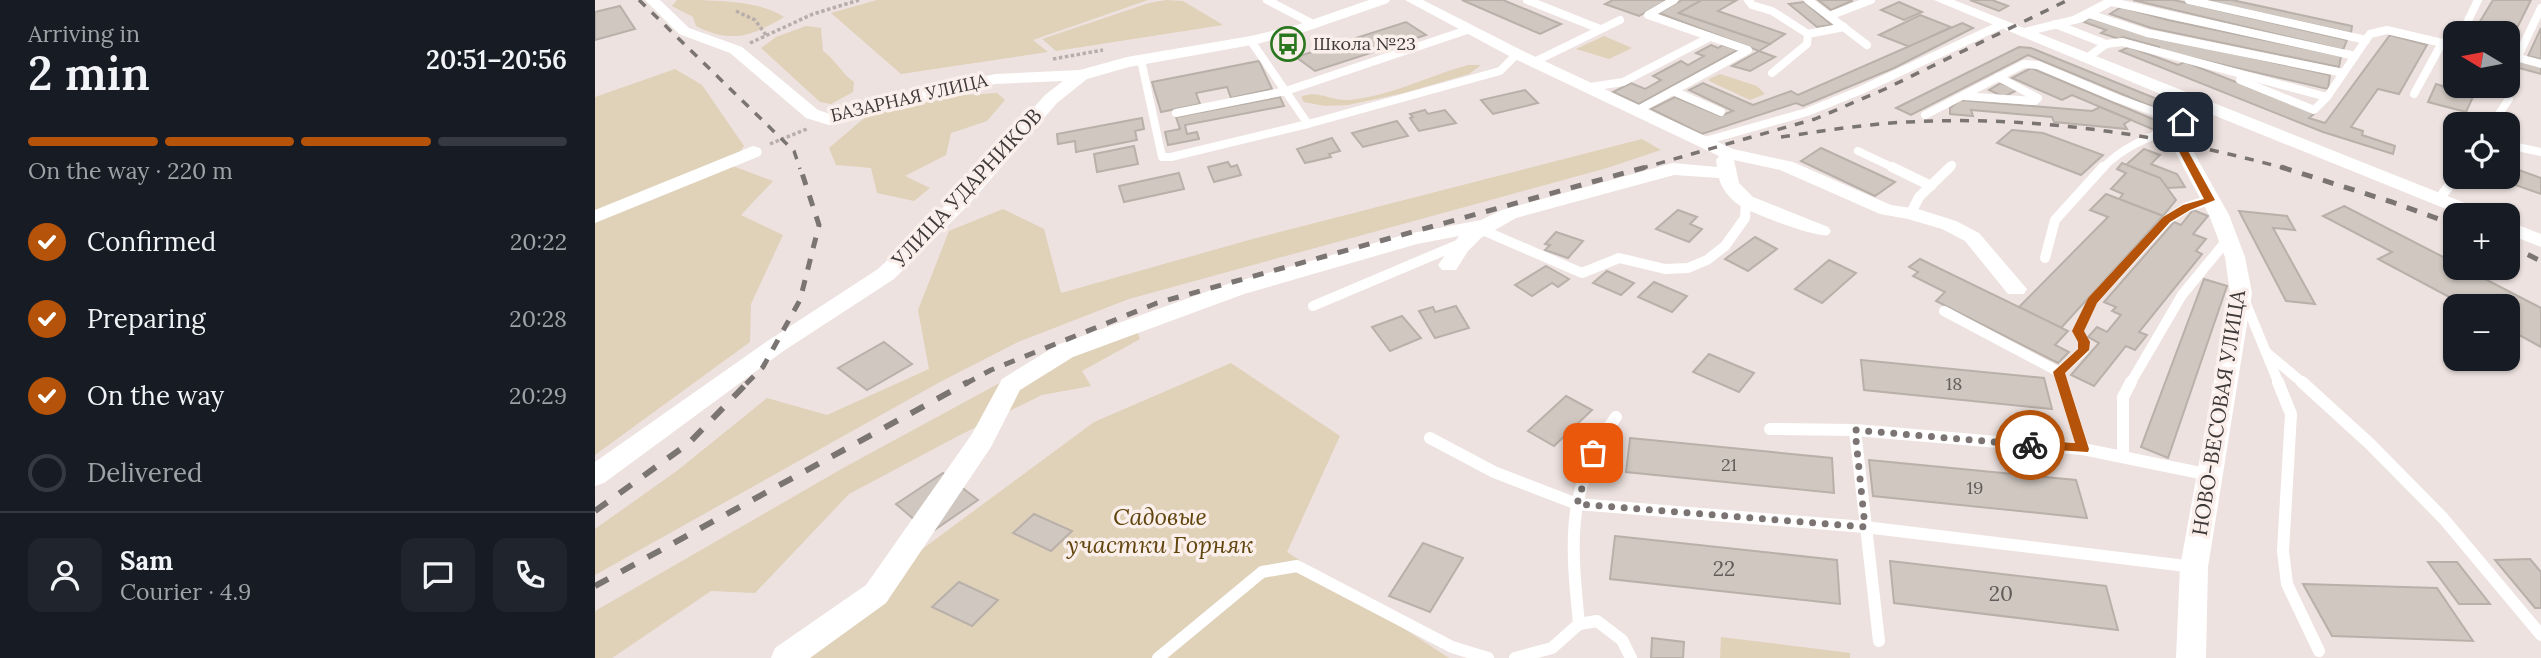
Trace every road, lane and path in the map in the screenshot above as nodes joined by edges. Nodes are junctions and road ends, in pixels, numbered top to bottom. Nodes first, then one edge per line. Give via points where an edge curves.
1 (652, 0) edge
2 (859, 0) edge
3 (1269, 0) edge
4 (1383, 0) edge
5 (1412, 0) edge
6 (1527, 0) edge
7 (1674, 0) edge
8 (1748, 0) edge
9 (1808, 0) edge
10 (1871, 0) edge
11 (1941, 0) edge
12 (2189, 0) edge
13 (2479, 0) edge
14 (2114, 1) edge
15 (2541, 8) edge
16 (736, 11) dead end
17 (2089, 14) junction
18 (1829, 16) junction
19 (1620, 20) dead end
20 (2468, 21) edge
21 (1313, 24) junction
22 (2003, 24) junction
23 (2055, 24) junction
24 (1844, 27) junction
25 (1600, 29) junction
26 (1467, 30) junction
27 (2025, 32) junction
28 (1808, 34) junction
29 (766, 35) junction
30 (1710, 37) junction
31 (2366, 40) junction
32 (1251, 41) junction
33 (2442, 43) joint
34 (2106, 44) junction
35 (1867, 45) dead end
36 (736, 50) junction
37 (2520, 52) edge
38 (1517, 54) junction
39 (2355, 56) junction
40 (2087, 58) junction
41 (2520, 59) edge
42 (1141, 60) junction
43 (1534, 62) junction
44 (2200, 64) junction
45 (2541, 64) edge
46 (1772, 73) dead end
47 (2343, 73) junction
48 (1081, 75) junction
49 (1998, 77) junction
50 (1590, 87) junction
51 (1673, 91) junction
52 (1286, 92) junction
53 (2414, 94) dead end
54 (1963, 96) junction
55 (2327, 97) junction
56 (2189, 99) junction
57 (2509, 99) dead end
58 (1639, 110) junction
59 (1721, 111) dead end
60 (2500, 112) edge
61 (1176, 113) dead end
62 (1925, 115) dead end
63 (829, 120) junction
64 (2182, 123) junction
65 (1308, 124) junction
66 (1705, 141) junction
67 (2520, 148) edge
68 (1858, 151) dead end
69 (753, 152) joint
70 (2541, 152) edge
71 (1727, 153) junction
72 (1952, 165) dead end
73 (1726, 173) junction
74 (1931, 186) junction
75 (2447, 189) edge
76 (2210, 200) junction
77 (2439, 200) junction
78 (1746, 201) junction
79 (2447, 203) edge
80 (1911, 213) junction
81 (595, 217) edge
82 (1483, 226) junction
83 (1821, 232) dead end
84 (2520, 232) edge
85 (2228, 239) junction
86 (2541, 241) edge
87 (1462, 243) junction
88 (2045, 258) dead end
89 (1449, 265) dead end
90 (2016, 289) dead end
91 (2241, 293) junction
92 (1313, 306) dead end
93 (1944, 312) dead end
94 (2266, 352) junction
95 (2059, 372) junction
96 (1616, 417) dead end
97 (1770, 429) dead end
98 (1855, 430) junction
99 (1430, 438) dead end
100 (2083, 449) junction
101 (2123, 457) junction
102 (2210, 475) junction
103 (595, 476) edge
104 (1577, 504) junction
105 (1865, 527) junction
106 (2194, 567) junction
107 (1579, 624) junction
108 (2541, 635) edge
109 (1878, 641) dead end
110 (2319, 650) dead end
111 (786, 658) edge
112 (1158, 658) edge
113 (1488, 658) edge
114 (1515, 658) edge
115 (1631, 658) edge
116 (2191, 658) edge

1 - 36 street, БАЗАРНАЯ УЛИЦА via 684,31
2 - 29 path
3 - 21 lane
4 - 21 street, УЛИЦА УДАРНИКОВ
5 - 26 street
6 - 25 lane
7 - 30 lane via 1648,15
8 - 28 lane
9 - 18 lane
10 - 18 lane
11 - 22 street
12 - 31 lane
13 - 20 lane
14 - 17 street
14 - 39 lane
15 - 37 lane
16 - 29 path via 755,20
17 - 23 street
17 - 47 lane via 2147,33
18 - 24 lane
19 - 25 lane
21 - 32 street, УЛИЦА УДАРНИКОВ
22 - 27 street
22 - 66 lane via 1859,91
23 - 27 street
23 - 34 lane
24 - 28 lane
24 - 35 lane
25 - 43 lane
26 - 38 street
26 - 52 lane
27 - 40 street
28 - 46 lane via 1807,44
29 - 36 path
30 - 50 lane via 1622,82
30 - 51 lane via 1748,50
31 - 33 lane via 2387,30
31 - 39 lane
32 - 42 street, УЛИЦА УДАРНИКОВ
32 - 52 lane
33 - 53 lane
34 - 40 lane
34 - 44 lane via 2122,42
36 - 63 street, БАЗАРНАЯ УЛИЦА via 812,114
38 - 43 street
38 - 65 lane via 1500,71
39 - 47 lane
40 - 56 street
41 - 45 lane
42 - 48 street, УЛИЦА УДАРНИКОВ
42 - 65 lane via 1162,157
43 - 50 street
44 - 55 lane
44 - 55 lane via 2314,110
47 - 55 lane
48 - 63 street, БАЗАРНАЯ УЛИЦА via 995,79
48 - 103 street, УЛИЦА УДАРНИКОВ via 1051,99 963,198 886,274 774,347
49 - 54 lane
49 - 54 lane via 2038,97 2035,101
49 - 64 lane via 2024,64 2038,65
50 - 58 street
51 - 58 lane
51 - 59 lane
52 - 61 lane
52 - 65 lane
54 - 62 lane
56 - 64 street, НОВО-ВЕСОВАЯ УЛИЦА
56 - 77 street
57 - 60 lane
58 - 66 street
63 - 69 path
64 - 76 street, НОВО-ВЕСОВАЯ УЛИЦА via 2179,142
64 - 88 lane via 2113,157 2055,220
66 - 71 street
67 - 70 lane
68 - 74 lane
69 - 81 street
71 - 73 street
71 - 80 street via 1786,166 1887,210
72 - 74 lane
73 - 78 street via 1730,185
73 - 82 street via 1673,169 1509,214
74 - 80 lane
75 - 77 lane
76 - 85 street, НОВО-ВЕСОВАЯ УЛИЦА
76 - 95 lane via 2167,220 2092,301 2078,331 2084,350
77 - 79 street
78 - 82 lane via 1745,218 1725,246 1688,268 1665,269 1619,258 1582,273 1487,232
78 - 83 street
80 - 90 street via 1972,237
82 - 87 street
82 - 111 street via 1414,238 1236,289 1065,351 1011,385 982,440 876,594
84 - 86 street
85 - 91 street, НОВО-ВЕСОВАЯ УЛИЦА
85 - 101 lane via 2182,295 2123,397
87 - 89 street
87 - 92 lane
91 - 94 lane
91 - 102 street, НОВО-ВЕСОВАЯ УЛИЦА
93 - 95 lane
94 - 108 lane via 2327,402 2416,488
94 - 110 lane via 2291,414 2283,551 2287,584
95 - 100 lane
96 - 104 lane via 1593,453
97 - 98 lane
98 - 100 lane
98 - 105 lane
99 - 104 lane via 1494,472
100 - 101 lane
101 - 102 lane
102 - 106 street, НОВО-ВЕСОВАЯ УЛИЦА
104 - 105 lane
104 - 107 lane via 1571,553
105 - 106 lane
105 - 109 lane
106 - 116 street, НОВО-ВЕСОВАЯ УЛИЦА
107 - 114 lane via 1552,648
107 - 115 lane via 1597,621 1622,640
112 - 113 lane via 1262,572 1297,566 1452,647

